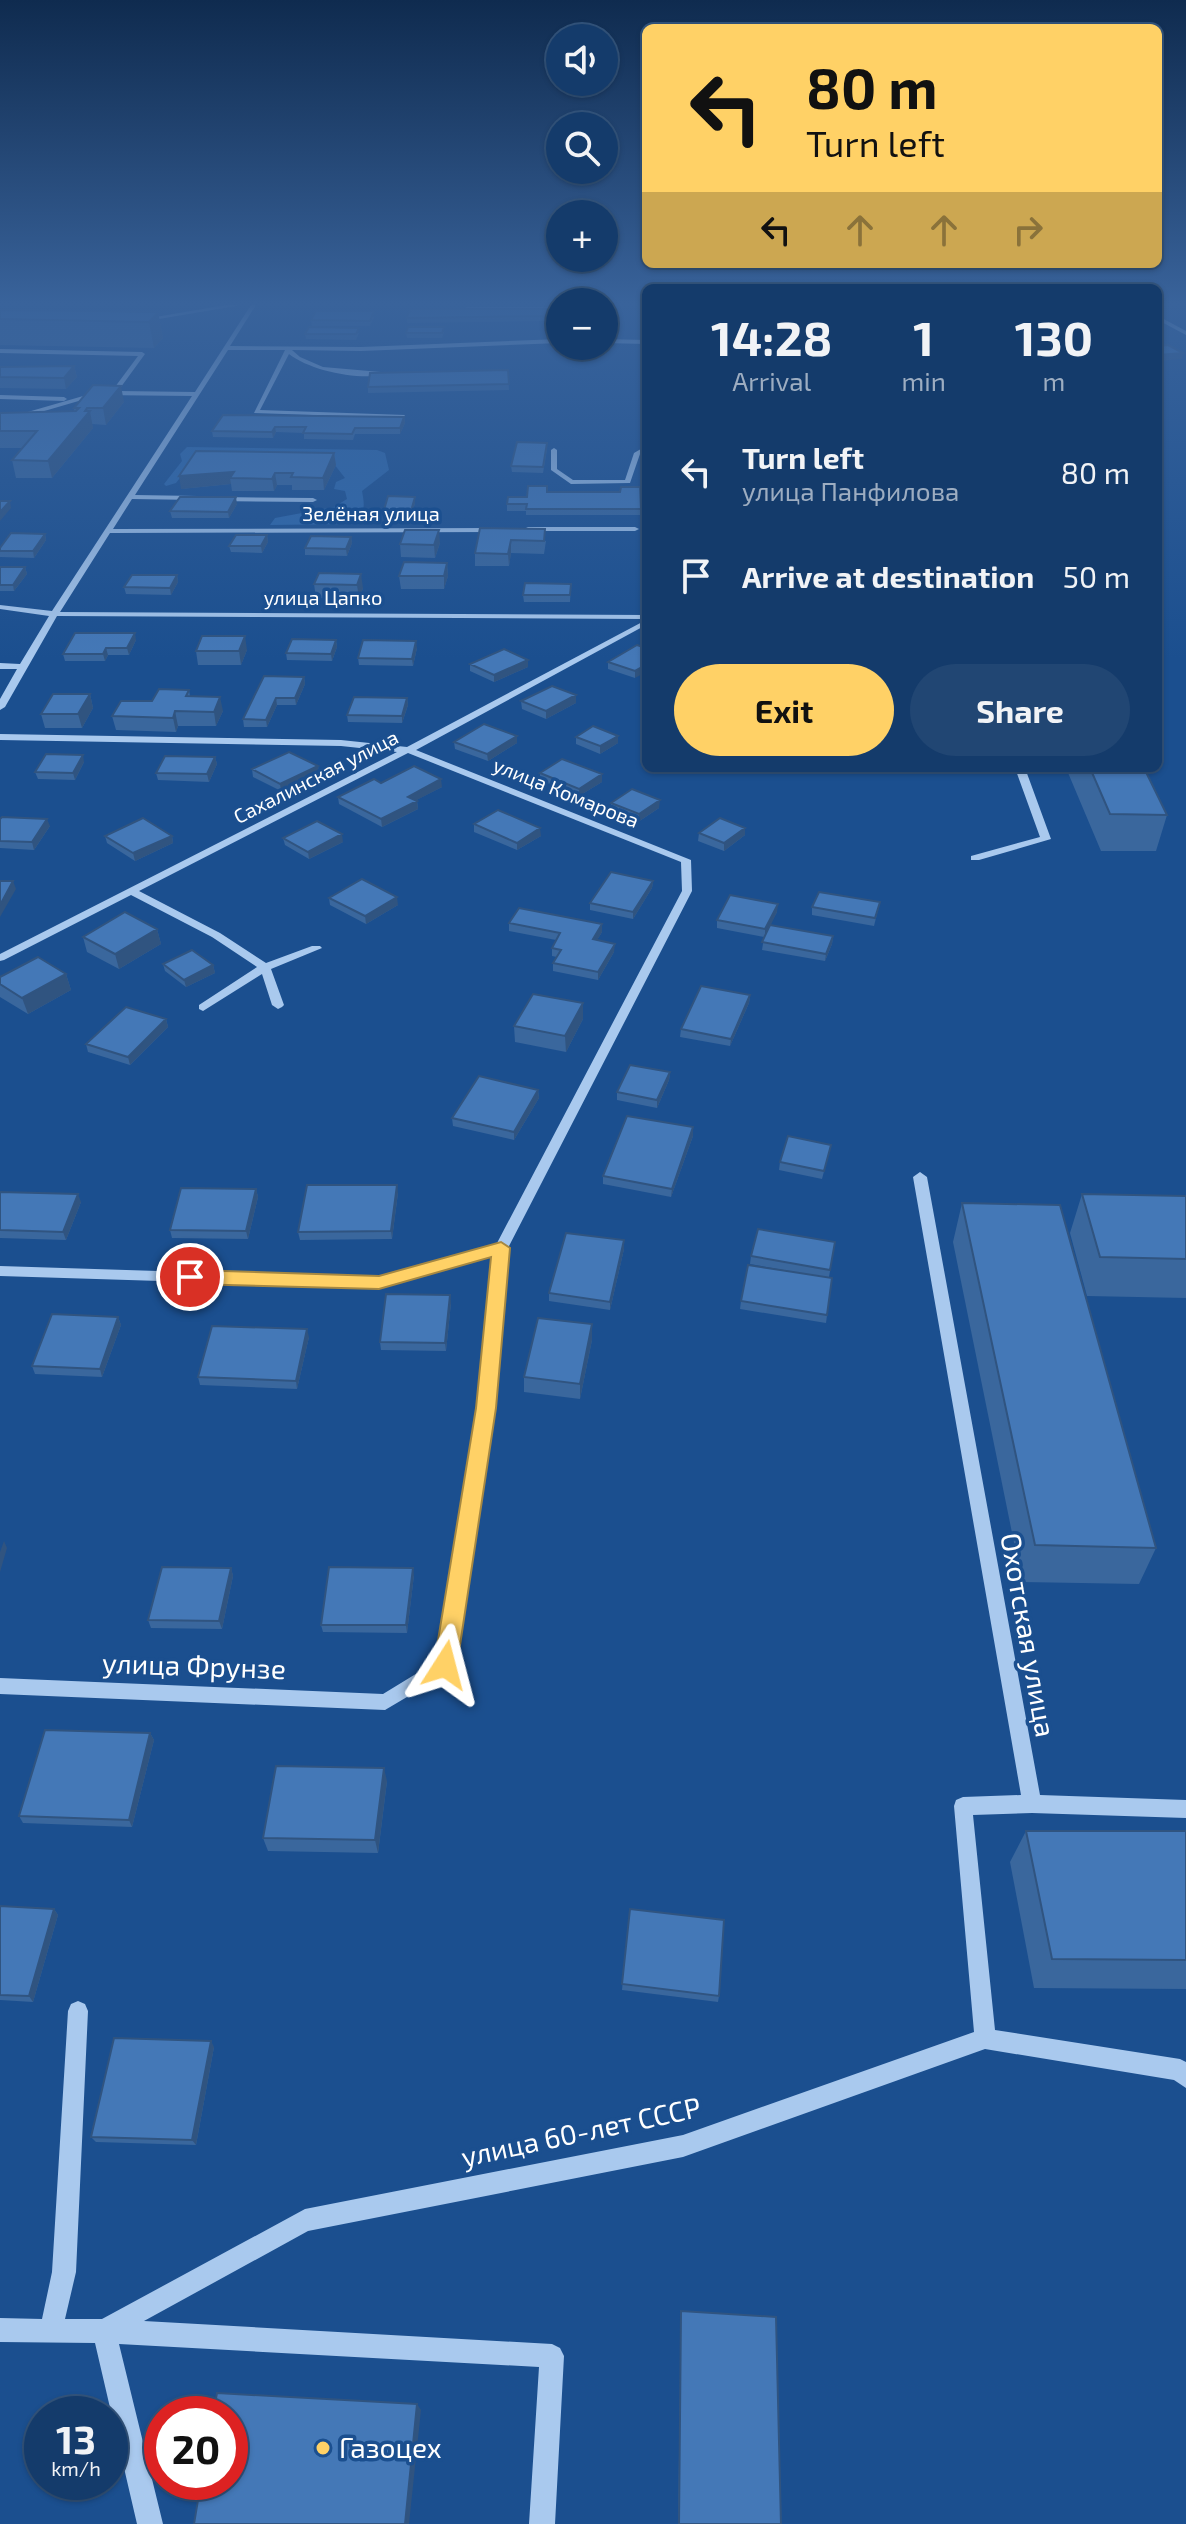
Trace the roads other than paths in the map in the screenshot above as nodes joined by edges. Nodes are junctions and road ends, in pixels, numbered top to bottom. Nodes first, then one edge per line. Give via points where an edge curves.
1 (178, 423) edge
2 (554, 450) dead end
3 (642, 450) edge
4 (130, 497) junction
5 (313, 500) edge
6 (635, 529) dead end
7 (507, 530) edge
8 (523, 530) edge
9 (108, 531) junction
10 (0, 607) edge
11 (54, 614) junction
12 (642, 619) edge
13 (642, 621) edge
14 (0, 666) edge
15 (23, 667) junction
16 (0, 707) edge
17 (0, 737) edge
18 (408, 750) junction
19 (1021, 772) edge
20 (975, 858) dead end
21 (131, 891) junction
22 (316, 948) dead end
23 (0, 958) edge
24 (265, 967) junction
25 (278, 1005) dead end
26 (203, 1007) dead end
27 (920, 1177) dead end
28 (501, 1248) junction
29 (0, 1271) edge
30 (0, 1686) edge
31 (1032, 1804) junction
32 (1186, 1809) edge
33 (78, 2011) dead end
34 (985, 2039) junction
35 (1186, 2077) edge
36 (0, 2330) edge
37 (51, 2331) junction
38 (104, 2331) junction
39 (150, 2524) edge
40 (542, 2524) edge

1 - 4 street
2 - 3 street via 554,470 571,482 628,482
4 - 5 street
4 - 9 street
6 - 8 street
7 - 9 street, Зелёная улица
9 - 11 street
10 - 11 street, улица Цапко
11 - 12 street, улица Цапко
11 - 15 street
13 - 18 street, Сахалинская улица
14 - 15 street
15 - 16 street
17 - 18 street, улица Комарова via 341,743
18 - 21 street, Сахалинская улица
18 - 28 street, улица Комарова via 686,860 687,891
19 - 20 street via 1046,839
21 - 23 street, Сахалинская улица
21 - 24 street
22 - 24 street
24 - 25 street
24 - 26 street
27 - 31 street, Охотская улица
28 - 29 street via 379,1283
28 - 30 street, улица Фрунзе via 486,1408 445,1665 385,1702
31 - 32 street
31 - 34 street via 963,1806
33 - 37 street via 64,2272
34 - 35 street, улица 60-лет СССР via 1180,2070
34 - 38 street, улица 60-лет СССР via 683,2146 305,2220
36 - 37 street, улица 60-лет СССР
37 - 38 street, улица 60-лет СССР
38 - 39 street
38 - 40 street via 552,2356

